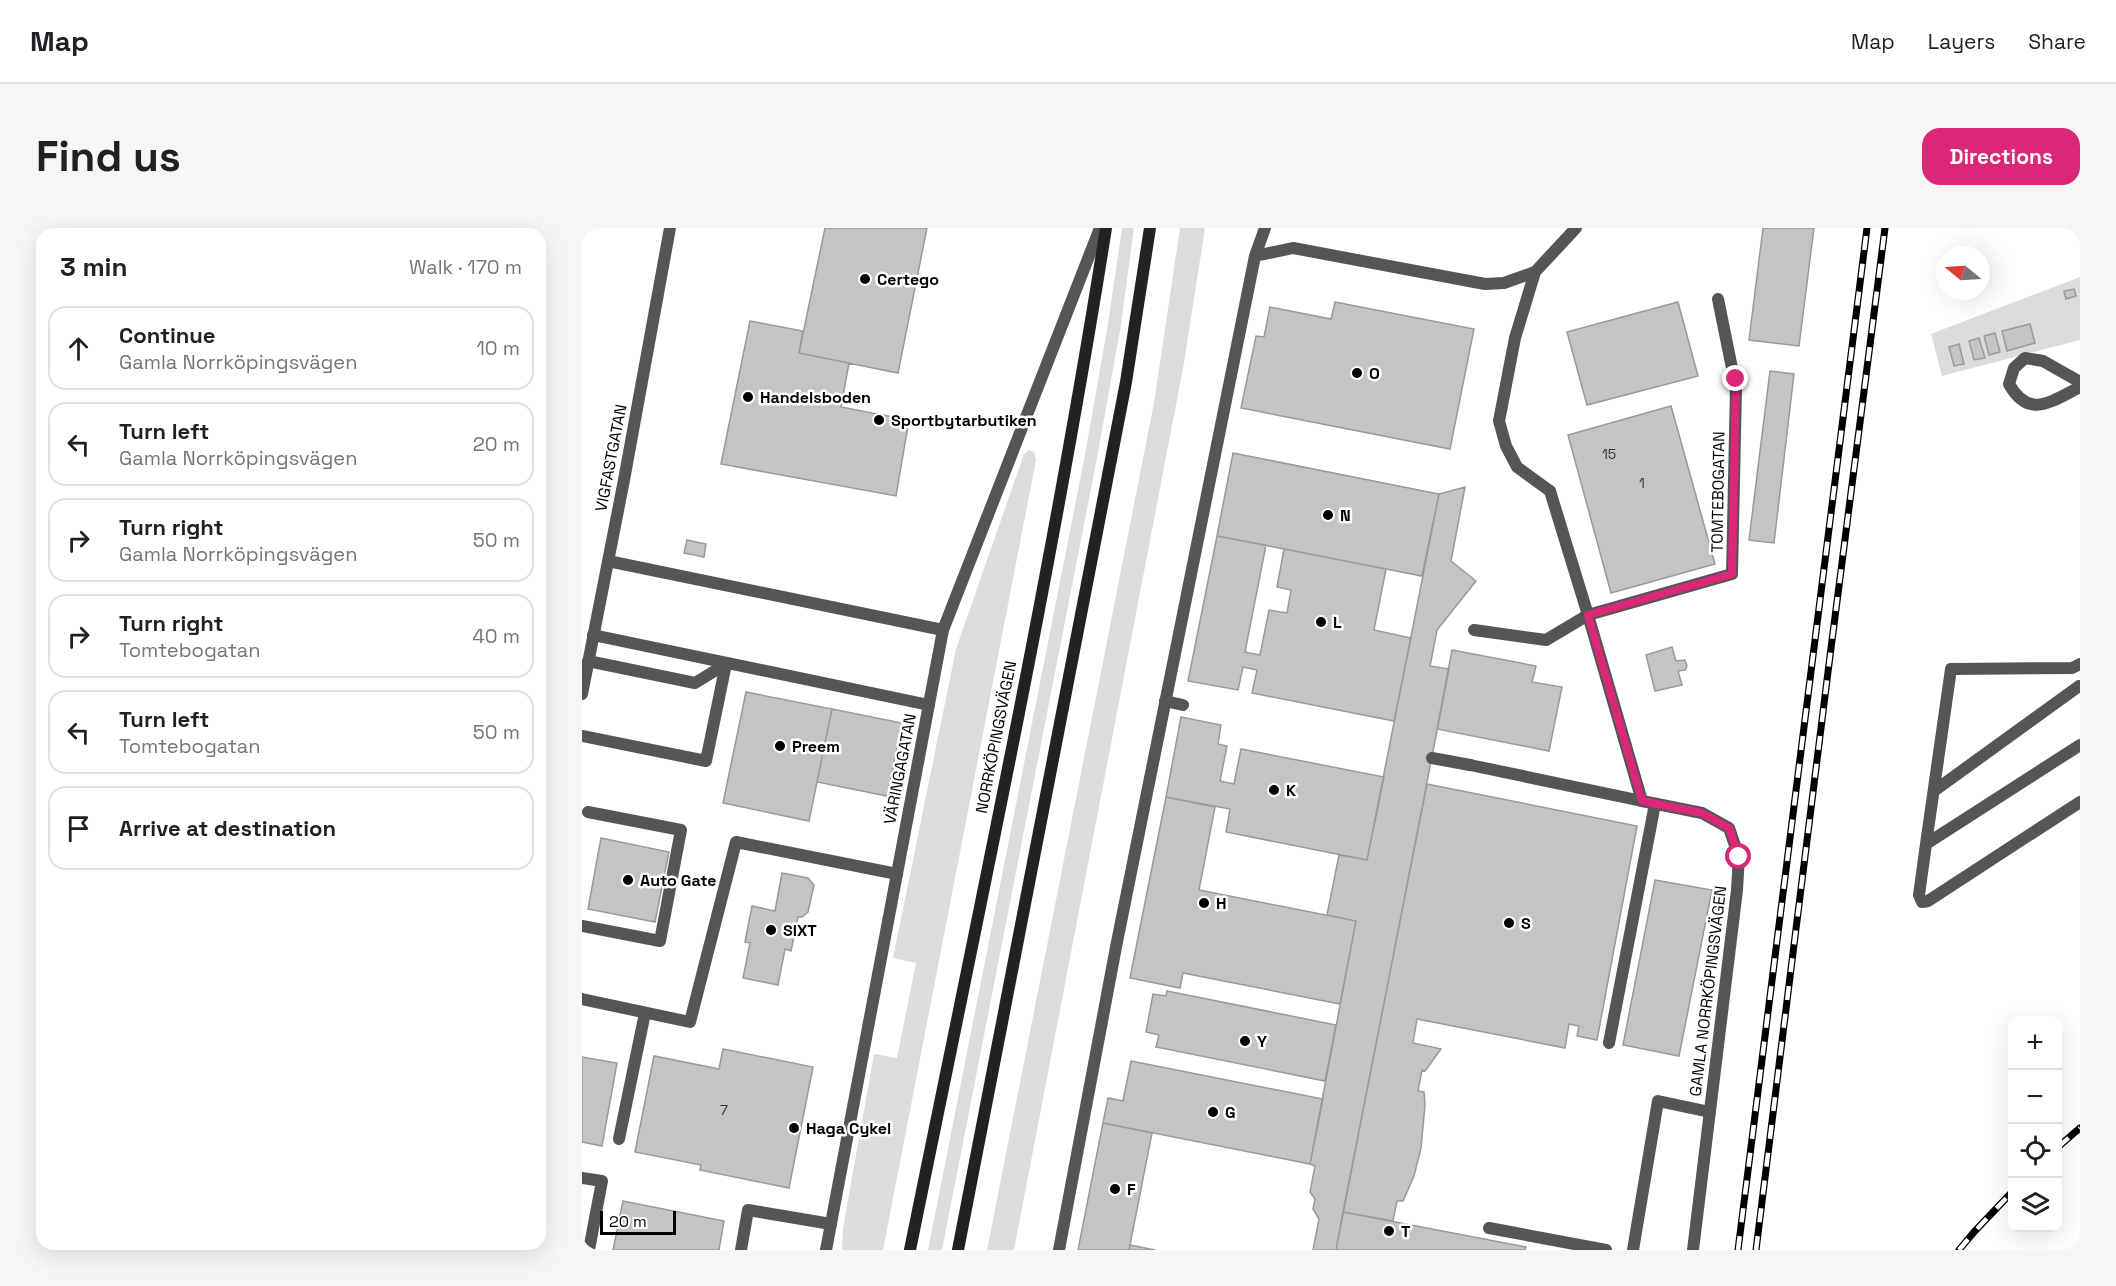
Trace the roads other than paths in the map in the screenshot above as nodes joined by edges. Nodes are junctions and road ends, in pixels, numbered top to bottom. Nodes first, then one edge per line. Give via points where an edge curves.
1 (670, 228) edge
2 (1100, 228) edge
3 (1106, 228) edge
4 (1150, 228) edge
5 (1266, 228) edge
6 (1576, 228) edge
7 (1255, 256) junction
8 (1535, 272) junction
9 (1718, 299) dead end
10 (2080, 384) edge
11 (608, 561) junction
12 (1588, 615) junction
13 (943, 630) junction
14 (1474, 630) dead end
15 (593, 635) junction
16 (588, 661) junction
17 (726, 664) junction
18 (2076, 666) edge
19 (2080, 687) edge
20 (582, 694) edge
21 (1166, 701) junction
22 (929, 705) junction
23 (1184, 705) dead end
24 (582, 736) edge
25 (2080, 745) edge
26 (1432, 758) dead end
27 (1934, 791) junction
28 (2080, 802) edge
29 (1649, 803) junction
30 (588, 812) dead end
31 (1926, 844) junction
32 (897, 874) junction
33 (582, 926) edge
34 (582, 999) edge
35 (645, 1013) junction
36 (1609, 1043) dead end
37 (1710, 1112) junction
38 (619, 1139) dead end
39 (582, 1178) edge
40 (831, 1224) junction
41 (1489, 1228) dead end
42 (1549, 1245) edge
43 (589, 1250) edge
44 (741, 1250) edge
45 (826, 1250) edge
46 (910, 1250) edge
47 (958, 1250) edge
48 (1059, 1250) edge
49 (1606, 1250) edge
50 (1633, 1250) edge
51 (1694, 1250) edge

1 - 11 street, VIGFASTGATAN
2 - 13 street, VÄRINGAGATAN
3 - 46 main road, NORRKÖPINGSVÄGEN via 1056,518
4 - 47 main road via 1124,393
5 - 7 street
6 - 8 street
7 - 8 street via 1293,248 1485,284 1504,283
7 - 21 street
8 - 12 street via 1515,338 1498,421 1518,466 1550,491
9 - 12 street, TOMTEBOGATAN via 1736,387 1732,574
10 - 10 street via 2043,361 2025,358 2014,368 2009,384 2027,405 2045,405
11 - 13 street
11 - 15 street, VIGFASTGATAN
12 - 14 street via 1546,640
12 - 29 street
13 - 22 street, VÄRINGAGATAN
15 - 16 street, VIGFASTGATAN
15 - 17 street
16 - 17 street via 695,683
16 - 20 street, VIGFASTGATAN
17 - 22 street
17 - 24 street via 706,761
18 - 19 street
18 - 27 street via 1951,669
19 - 27 street
21 - 23 street
21 - 48 street
22 - 32 street, VÄRINGAGATAN
25 - 31 street
26 - 29 street, GAMLA NORRKÖPINGSVÄGEN
27 - 31 street
28 - 31 street via 1922,902 1919,896
29 - 36 street
29 - 37 street, GAMLA NORRKÖPINGSVÄGEN via 1702,813 1729,828 1739,857
30 - 33 street via 681,830 660,941
32 - 35 street via 736,843 690,1022
32 - 40 street, VÄRINGAGATAN
34 - 35 street
35 - 38 street
37 - 50 street via 1658,1101
37 - 51 street, GAMLA NORRKÖPINGSVÄGEN
39 - 43 street via 602,1181
40 - 44 street via 748,1210
40 - 45 street, VÄRINGAGATAN
41 - 42 street
42 - 49 street

